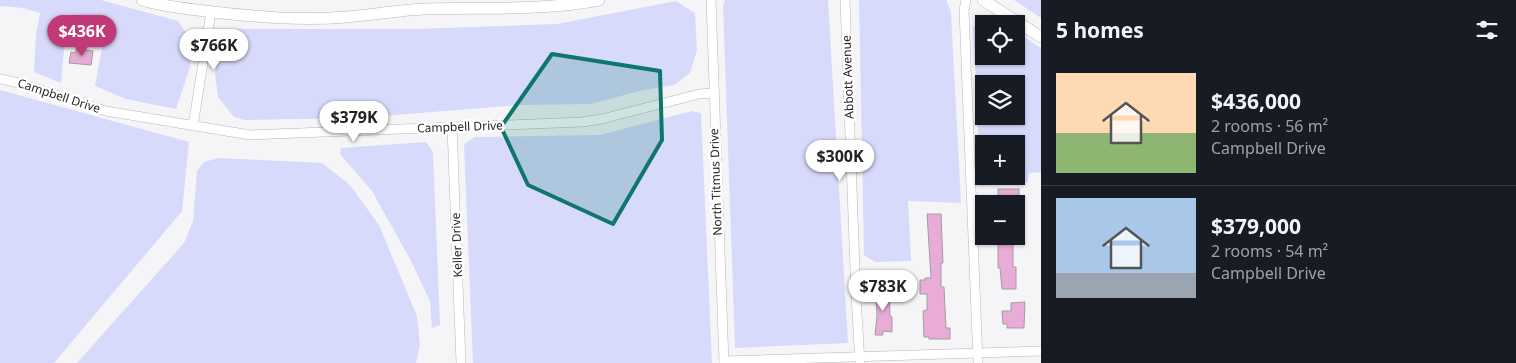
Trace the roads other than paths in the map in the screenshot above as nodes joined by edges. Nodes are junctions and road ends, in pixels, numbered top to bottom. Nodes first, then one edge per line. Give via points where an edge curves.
1 (142, 0) edge
2 (599, 0) edge
3 (710, 0) edge
4 (845, 0) edge
5 (966, 0) edge
6 (983, 0) edge
7 (211, 12) junction
8 (1041, 37) edge
9 (0, 79) edge
10 (713, 93) junction
11 (193, 126) junction
12 (452, 127) junction
13 (1041, 351) edge
14 (978, 359) edge
15 (860, 360) edge
16 (724, 362) edge
17 (461, 363) edge

1 - 7 main road
2 - 7 main road via 531,8 424,9 304,20
3 - 10 street, North Titmus Drive
4 - 15 street, Abbott Avenue
5 - 14 street
6 - 8 main road
7 - 11 street
9 - 11 street, Campbell Drive via 106,111
10 - 12 street, Campbell Drive via 602,120
10 - 16 street, North Titmus Drive
11 - 12 street, Campbell Drive via 250,135
12 - 17 street, Keller Drive
13 - 14 street
14 - 15 street
15 - 16 street

